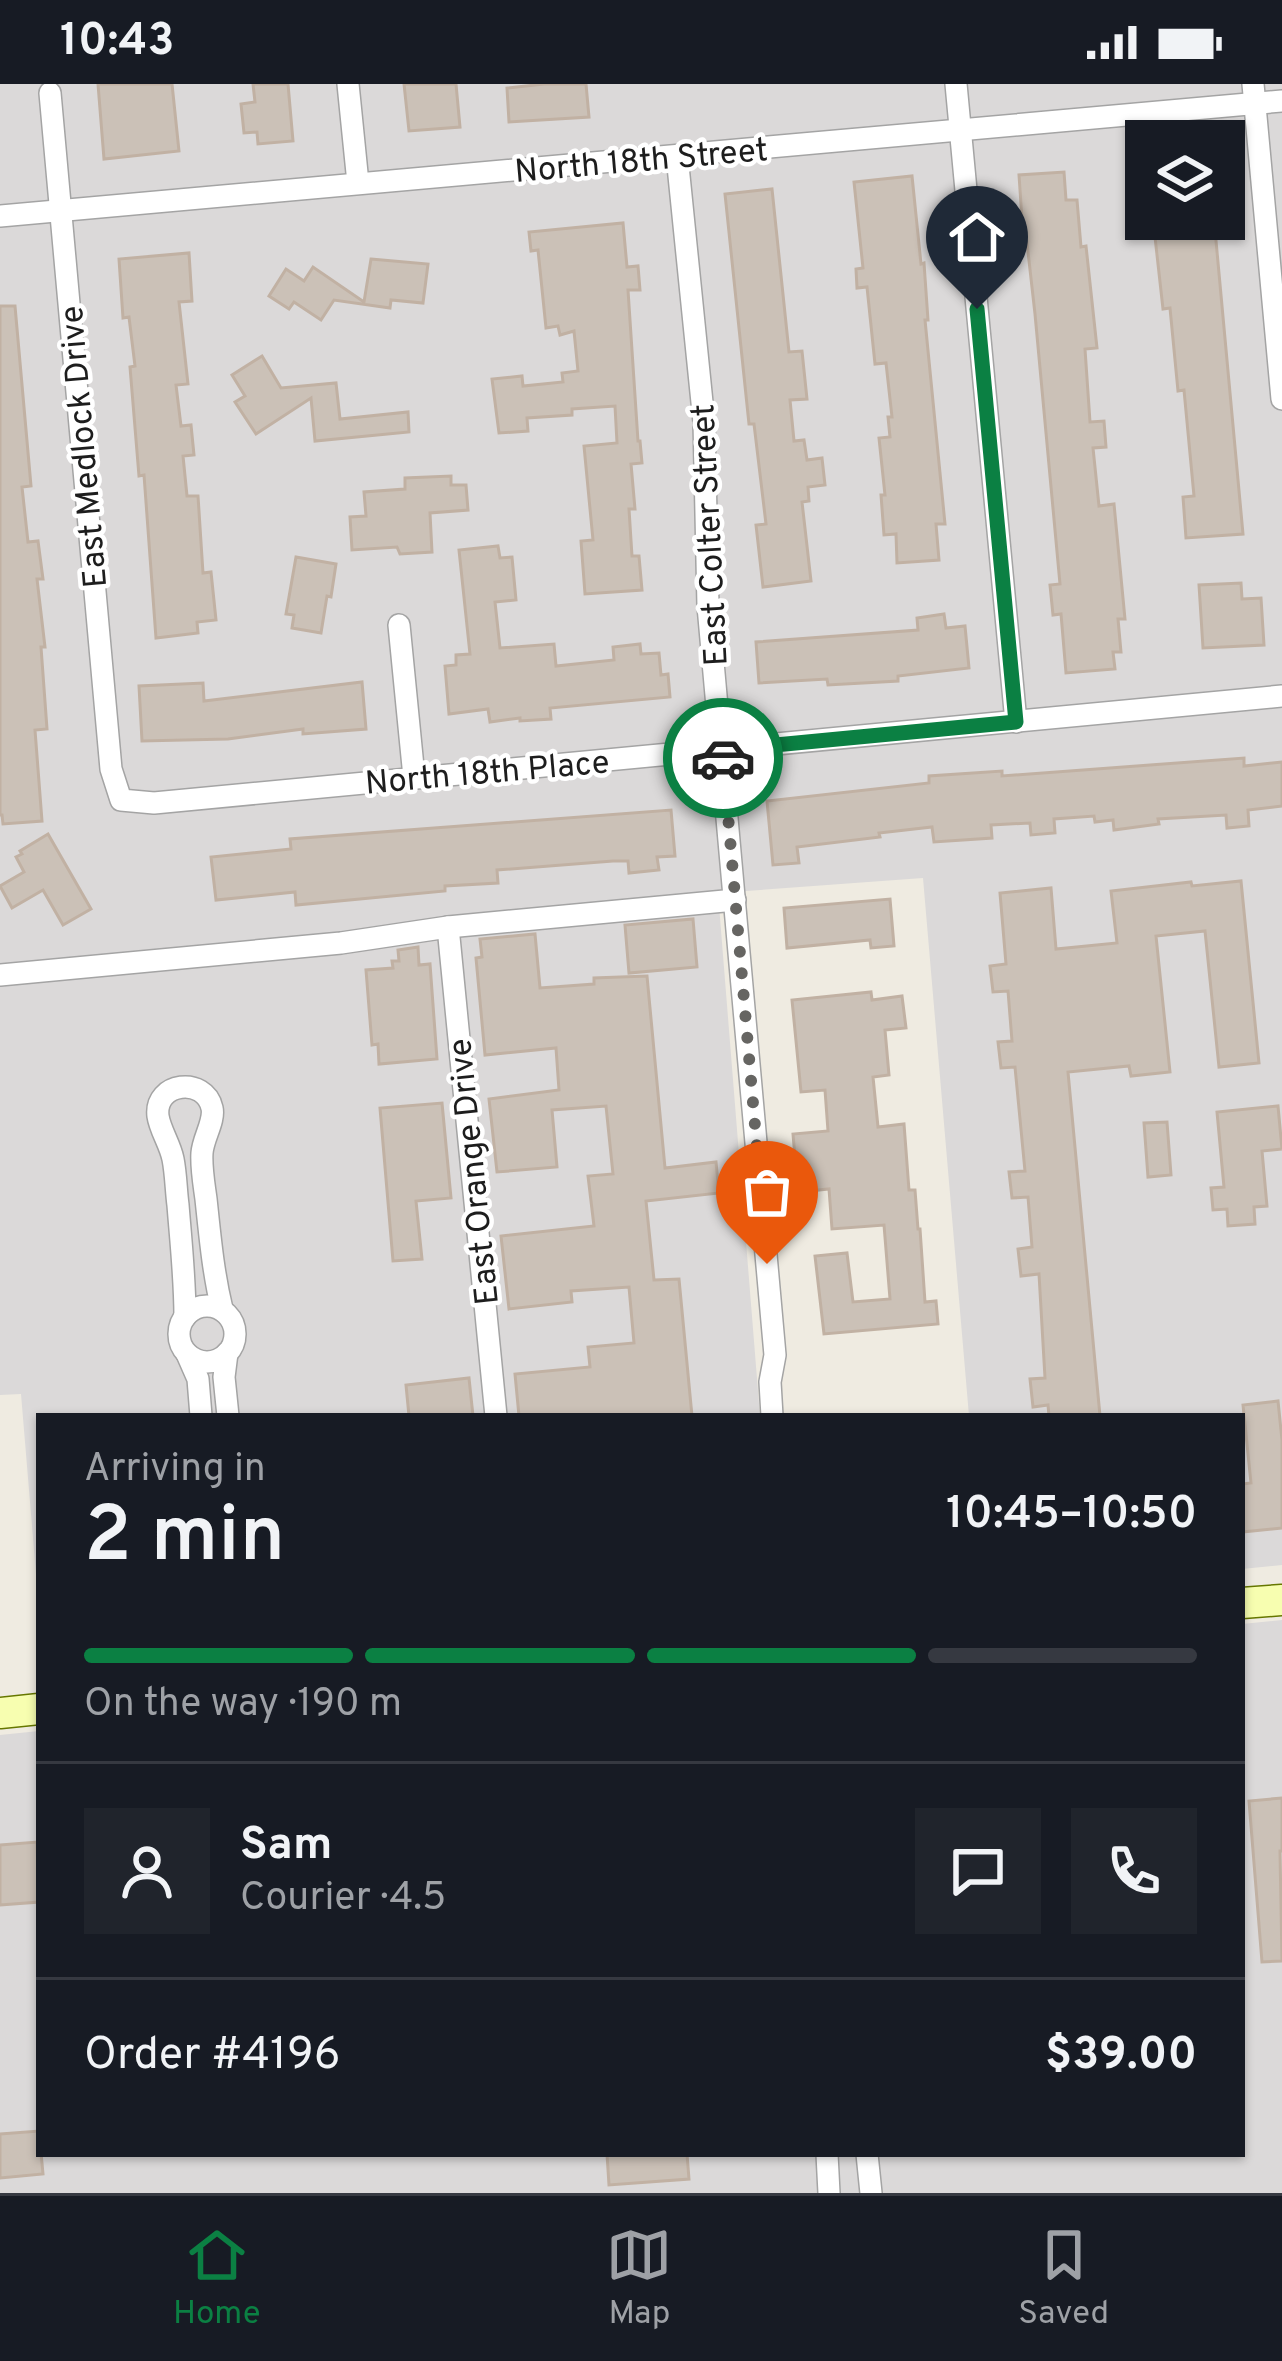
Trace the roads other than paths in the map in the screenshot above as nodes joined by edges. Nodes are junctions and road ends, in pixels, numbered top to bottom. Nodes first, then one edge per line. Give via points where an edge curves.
1 (348, 84) edge
2 (956, 84) edge
3 (50, 93) dead end
4 (1254, 94) edge
5 (1282, 101) edge
6 (960, 130) junction
7 (677, 156) junction
8 (358, 183) junction
9 (61, 211) junction
10 (0, 216) edge
11 (1282, 399) edge
12 (399, 625) dead end
13 (1282, 696) edge
14 (1016, 722) junction
15 (723, 750) junction
16 (414, 777) junction
17 (121, 800) joint
18 (735, 900) junction
19 (448, 927) junction
20 (0, 975) edge
21 (222, 1309) junction
22 (185, 1317) junction
23 (227, 1353) junction
24 (188, 1354) junction
25 (201, 1413) edge
26 (228, 1413) edge
27 (496, 1413) edge
28 (772, 1413) edge
29 (1282, 1600) edge
30 (1245, 1604) edge
31 (36, 1709) edge
32 (0, 1713) edge
33 (827, 2157) edge
34 (867, 2157) edge
35 (829, 2193) edge
36 (871, 2193) edge

1 - 8 street
2 - 6 street
3 - 9 street, East Medlock Drive
4 - 5 street, North 18th Street
4 - 6 street, North 18th Street
4 - 11 street
6 - 7 street, North 18th Street
6 - 14 street
7 - 8 street, North 18th Street
7 - 15 street, East Colter Street via 704,422 708,606
8 - 9 street, North 18th Street
9 - 10 street, North 18th Street
9 - 17 street, East Medlock Drive via 111,769
12 - 16 street
13 - 14 street, North 18th Place
14 - 15 street, North 18th Place
15 - 16 street, North 18th Place
15 - 18 street, East Colter Street
16 - 17 street, North 18th Place
18 - 19 street
18 - 28 street, East Colter Street via 775,1354
19 - 20 street
19 - 27 street, East Orange Drive
21 - 22 street via 197,1307
21 - 22 street via 202,1156 212,1106 192,1087 177,1087 165,1094 158,1122 173,1158
21 - 23 street via 235,1330
22 - 24 street via 179,1337
23 - 24 street via 203,1362
23 - 26 street
24 - 25 street
29 - 30 street
31 - 32 street
33 - 35 street
34 - 36 street

